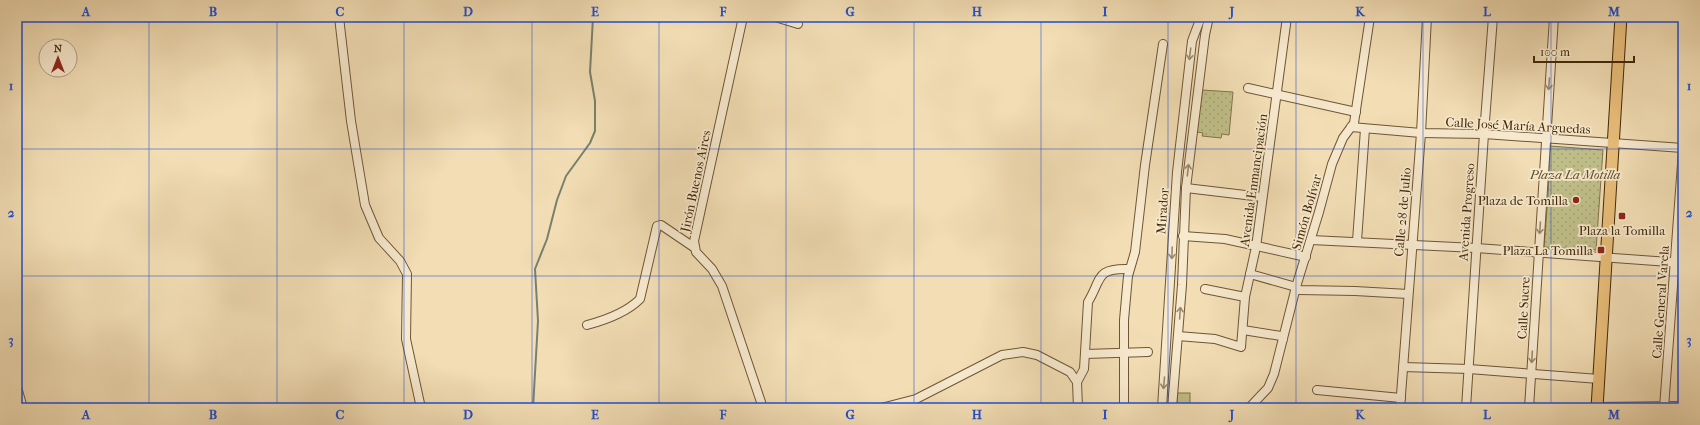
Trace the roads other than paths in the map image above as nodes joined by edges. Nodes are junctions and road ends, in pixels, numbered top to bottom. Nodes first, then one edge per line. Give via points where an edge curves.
1 (340, 17) edge
2 (743, 17) edge
3 (775, 17) edge
4 (1201, 17) edge
5 (1209, 17) edge
6 (1287, 17) edge
7 (1370, 17) edge
8 (1427, 17) edge
9 (1493, 17) edge
10 (1554, 17) edge
11 (1621, 17) edge
12 (798, 24) dead end
13 (1162, 44) dead end
14 (1248, 88) dead end
15 (1278, 95) junction
16 (1356, 112) junction
17 (1351, 127) junction
18 (1365, 129) junction
19 (1421, 133) junction
20 (1484, 134) junction
21 (1546, 139) junction
22 (1614, 143) junction
23 (1683, 149) edge
24 (1186, 188) junction
25 (1262, 197) junction
26 (1183, 236) junction
27 (1310, 240) junction
28 (1357, 241) junction
29 (1411, 244) junction
30 (1256, 247) junction
31 (695, 248) junction
32 (1476, 248) junction
33 (1538, 254) junction
34 (1306, 257) junction
35 (1606, 258) junction
36 (1679, 263) edge
37 (1129, 269) junction
38 (1250, 274) junction
39 (1296, 287) junction
40 (1205, 289) dead end
41 (1408, 294) junction
42 (1246, 297) junction
43 (587, 325) dead end
44 (1243, 330) junction
45 (1178, 336) junction
46 (1283, 339) junction
47 (1124, 352) junction
48 (1148, 352) dead end
49 (1085, 354) junction
50 (1403, 367) junction
51 (1468, 369) junction
52 (1531, 375) junction
53 (1599, 379) junction
54 (1077, 382) junction
55 (17, 387) edge
56 (1317, 390) dead end
57 (1401, 398) junction
58 (1683, 406) edge
59 (1597, 407) edge
60 (1664, 407) edge
61 (23, 408) edge
62 (421, 408) edge
63 (763, 408) edge
64 (882, 408) edge
65 (1078, 408) edge
66 (1124, 408) edge
67 (1162, 408) edge
68 (1172, 408) edge
69 (1250, 408) edge
70 (1400, 408) edge
71 (1466, 408) edge
72 (1529, 408) edge

1 - 62 street via 351,122 365,204 379,238 400,261 407,274 406,339
2 - 31 street, Jirón Buenos Aires via 694,235
3 - 12 street
4 -> 67 street, Mirador via 1192,41 1177,172
24 -> 5 street, Mirador
6 - 15 street, Avenida Enmancipación
7 - 16 street, Simón Bolívar
8 - 19 street, Calle 28 de Julio
9 - 20 street, Avenida Progreso
10 -> 21 street, Calle Sucre
11 - 22 main road
13 - 37 street via 1135,252
14 - 15 street
15 - 16 street
15 - 25 street, Avenida Enmancipación
16 - 17 street, Simón Bolívar
17 - 18 street, Calle José María Arguedas
17 - 27 street, Simón Bolívar via 1332,164
18 - 19 street, Calle José María Arguedas
18 - 28 street
19 - 20 street, Calle José María Arguedas
19 - 29 street, Calle 28 de Julio
20 - 21 street, Calle José María Arguedas
20 - 32 street, Avenida Progreso
21 - 22 street, Calle José María Arguedas
21 -> 33 street, Calle Sucre
22 - 23 street, Calle José María Arguedas
22 - 35 main road
23 - 36 street, Calle General Varela
24 - 25 street
24 - 26 street, Mirador
25 - 30 street, Avenida Enmancipación
26 - 30 street via 1225,239
45 -> 26 street, Mirador
27 - 28 street
27 - 34 street, Simón Bolívar
28 - 29 street
29 - 32 street
29 - 41 street, Calle 28 de Julio
30 - 34 street
30 - 38 street, Avenida Enmancipación
31 - 43 street via 662,225 657,226 640,300 600,322
31 - 63 street, Jirón Buenos Aires via 722,286
32 - 33 street
32 - 51 street, Avenida Progreso
33 - 35 street
33 -> 52 street, Calle Sucre
34 - 39 street, Simón Bolívar
35 - 36 street
35 - 53 main road
36 - 60 street, Calle General Varela
37 - 47 street
37 - 49 street via 1106,271 1097,281 1088,302
38 - 39 street
38 - 42 street, Avenida Enmancipación
39 - 41 street via 1299,290 1355,290
39 - 46 street, Simón Bolívar
40 - 42 street
41 - 50 street, Calle 28 de Julio
42 - 44 street, Avenida Enmancipación
44 - 45 street, Avenida Enmancipación via 1241,347 1215,339
44 - 46 street via 1281,336
45 - 68 street, Mirador
46 - 69 street, Simón Bolívar via 1268,388
47 - 48 street
47 - 49 street
47 - 66 street
49 - 54 street via 1084,369
50 - 51 street
50 - 57 street, Calle 28 de Julio
51 - 52 street
51 - 71 street, Avenida Progreso
52 - 53 street
52 - 72 street, Calle Sucre
53 - 59 main road
54 - 64 street via 1070,372 1043,357 1030,353 1011,353 995,358 916,398
54 - 65 street
55 - 61 street
56 - 57 street
57 - 70 street, Calle 28 de Julio
58 - 60 street
59 - 60 street

